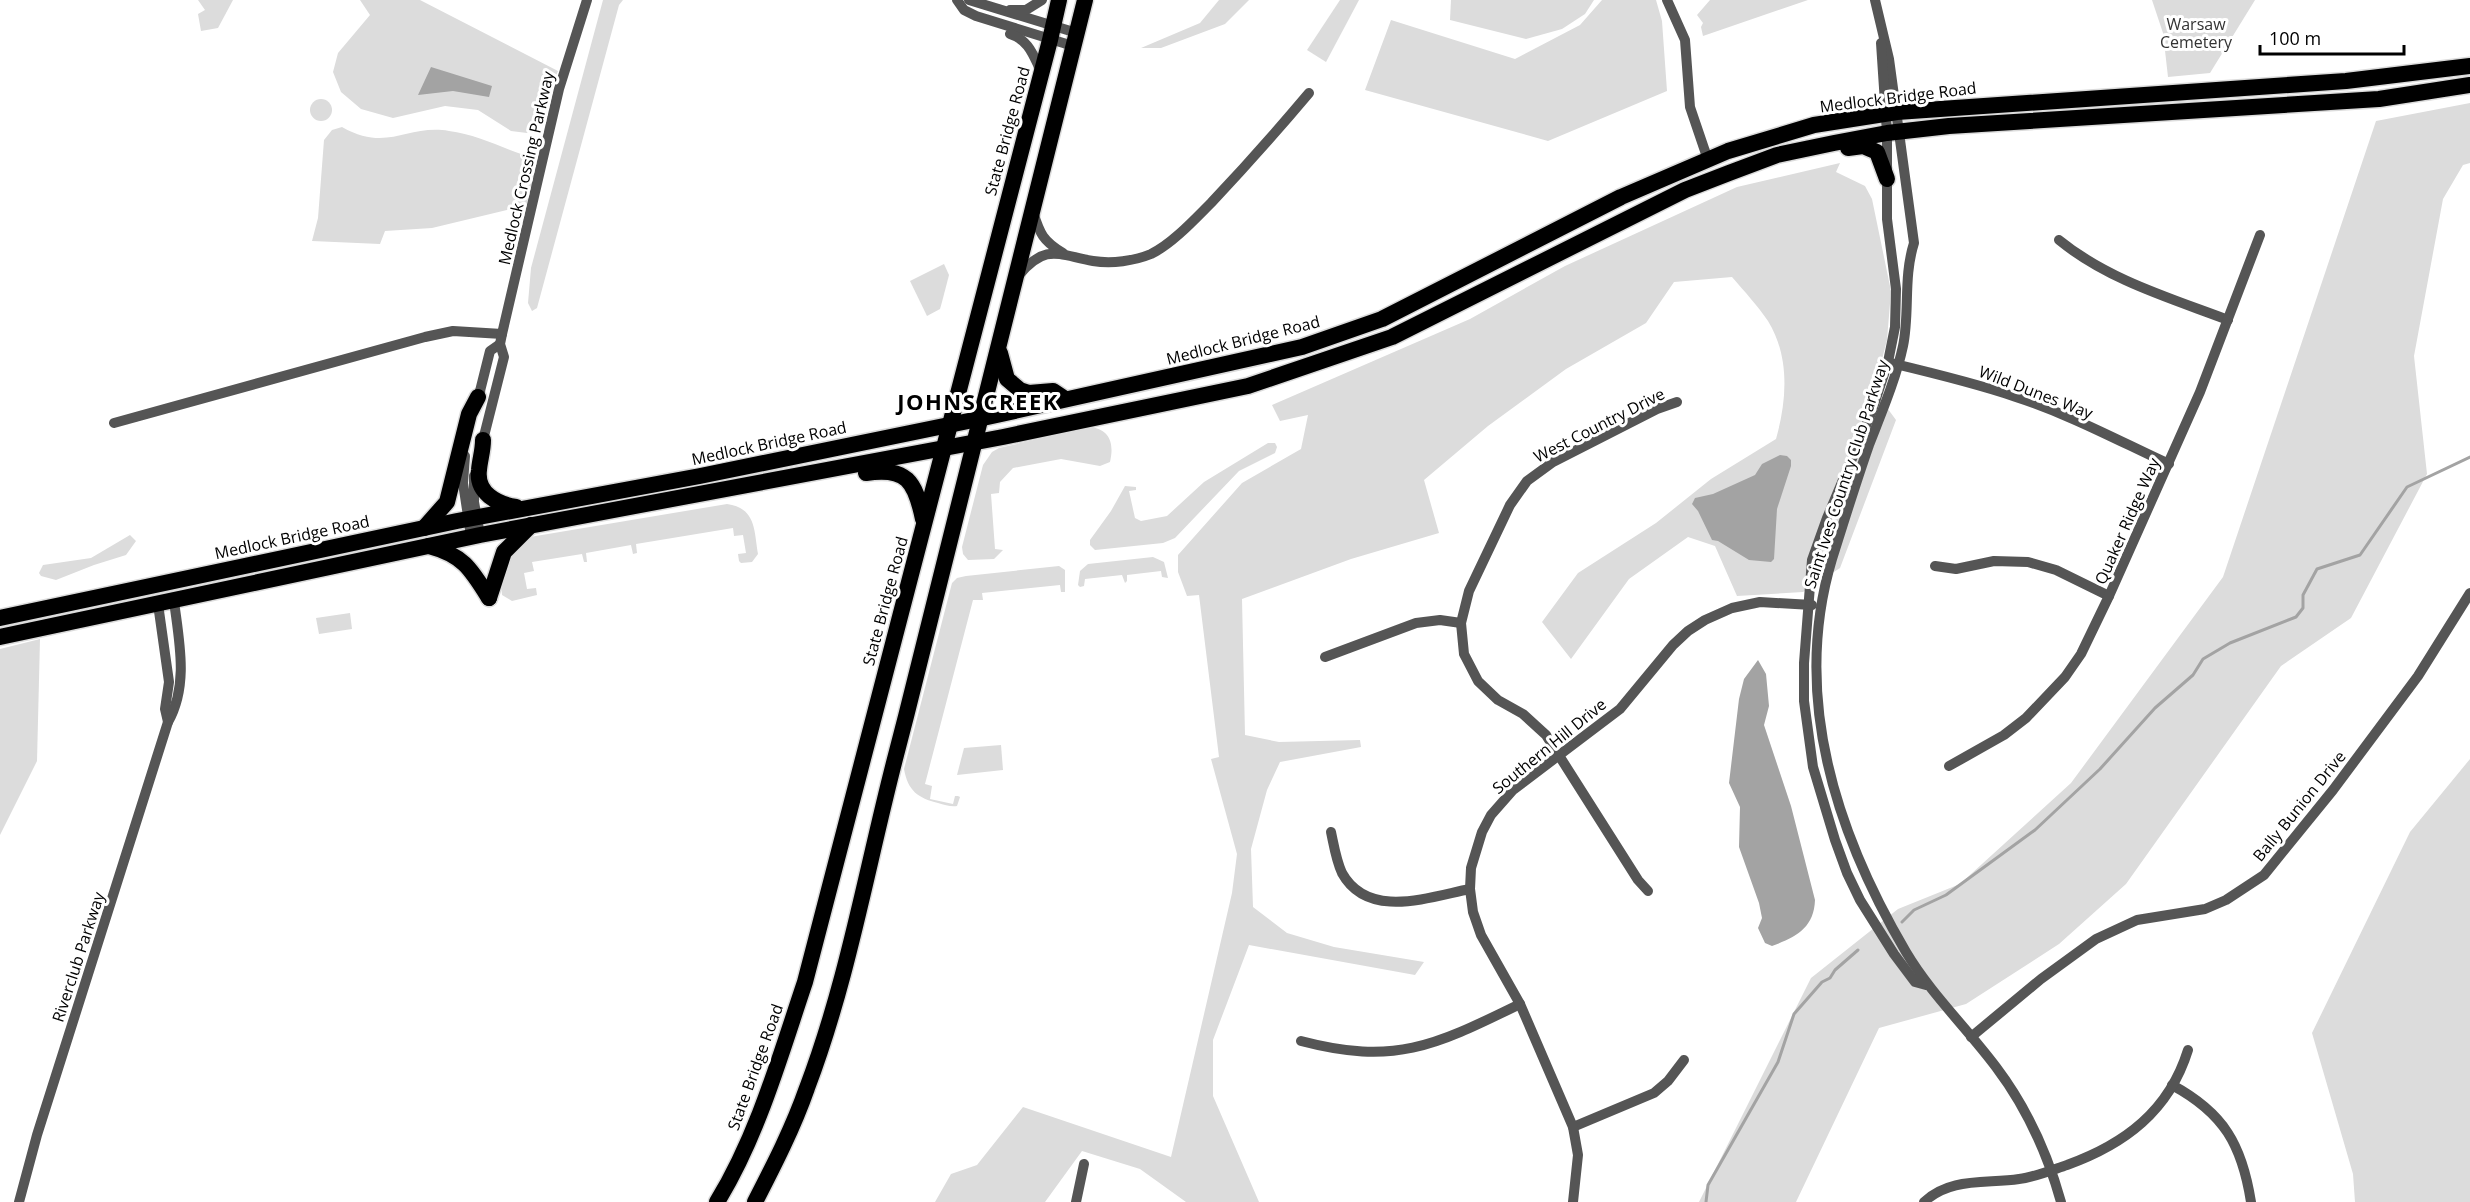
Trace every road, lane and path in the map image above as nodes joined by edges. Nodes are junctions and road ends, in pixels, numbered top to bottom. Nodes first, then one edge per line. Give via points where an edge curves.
1 (587, 0) edge
2 (957, 0) edge
3 (969, 0) edge
4 (1042, 0) edge
5 (1059, 0) edge
6 (1085, 0) edge
7 (1667, 0) edge
8 (1875, 0) edge
9 (997, 9) junction
10 (993, 22) junction
11 (1052, 33) junction
12 (1075, 40) junction
13 (2470, 66) edge
14 (1041, 71) junction
15 (2470, 85) edge
16 (1309, 93) dead end
17 (1891, 113) junction
18 (1893, 132) junction
19 (1708, 160) junction
20 (1722, 176) junction
21 (1887, 179) junction
22 (1033, 212) junction
23 (2260, 235) dead end
24 (2059, 240) dead end
25 (1063, 254) junction
26 (1017, 278) junction
27 (2228, 320) junction
28 (501, 339) junction
29 (999, 351) junction
30 (1892, 363) junction
31 (478, 397) junction
32 (1065, 399) junction
33 (1677, 402) dead end
34 (983, 418) junction
35 (114, 423) dead end
36 (949, 424) junction
37 (483, 440) junction
38 (977, 442) junction
39 (943, 448) junction
40 (2169, 464) junction
41 (830, 469) junction
42 (523, 509) junction
43 (473, 518) junction
44 (924, 523) junction
45 (531, 525) junction
46 (424, 528) junction
47 (476, 535) junction
48 (428, 546) junction
49 (1935, 566) dead end
50 (2470, 593) edge
51 (2109, 596) junction
52 (166, 602) junction
53 (1808, 605) junction
54 (1821, 605) junction
55 (0, 618) edge
56 (1461, 623) junction
57 (0, 637) edge
58 (1324, 657) dead end
59 (168, 722) junction
60 (1559, 755) junction
61 (1949, 766) dead end
62 (1330, 832) dead end
63 (1470, 889) junction
64 (1648, 891) dead end
65 (1926, 985) junction
66 (1520, 1004) junction
67 (1971, 1037) junction
68 (1301, 1041) dead end
69 (2188, 1050) dead end
70 (1684, 1060) dead end
71 (2172, 1085) junction
72 (1574, 1127) junction
73 (1084, 1164) dead end
74 (2052, 1170) junction
75 (18, 1202) edge
76 (717, 1202) edge
77 (755, 1202) edge
78 (1076, 1202) edge
79 (1573, 1202) edge
80 (1924, 1202) edge
81 (2061, 1202) edge
82 (2251, 1202) edge

1 - 28 street, Medlock Crossing Parkway via 558,89
2 - 10 street via 964,10
3 - 9 street
4 - 9 street via 1026,10
5 - 11 highway, State Bridge Road
6 - 12 highway
7 - 19 street via 1686,40 1690,107
8 - 17 street via 1889,58
9 - 11 street
10 - 11 street
10 - 14 street via 998,30 1022,39 1029,46
11 - 12 street
11 - 14 highway, State Bridge Road
12 - 22 highway
13 - 17 highway, Medlock Bridge Road via 2346,81
14 - 36 highway, State Bridge Road
15 - 18 highway, Medlock Bridge Road via 2379,99
16 - 25 street via 1258,154 1189,225 1152,253 1119,262
17 - 18 street
17 - 19 highway, Medlock Bridge Road via 1814,125
18 - 20 highway, Medlock Bridge Road via 1777,156
18 - 21 street, Saint Ives Country Club Parkway
18 - 30 street, Saint Ives Country Club Parkway via 1914,243 1908,263 1903,346
19 - 32 highway, Medlock Bridge Road via 1621,197 1382,319 1302,347
20 - 21 highway, Medlock Bridge Road via 1752,173 1863,146 1877,152
20 - 38 highway, Medlock Bridge Road via 1685,190 1392,337 1348,353 1248,386
21 - 30 street, Saint Ives Country Club Parkway via 1887,219 1896,289
22 - 25 street via 1041,236
22 - 26 highway
23 - 27 street, Quaker Ridge Way
24 - 27 street via 2121,279
25 - 26 street via 1036,257
26 - 29 highway
27 - 40 street, Quaker Ridge Way
28 - 31 street, Medlock Crossing Parkway via 489,351
28 - 35 street via 453,331 425,337
28 - 37 street, Medlock Crossing Parkway via 504,357
29 - 32 highway via 1004,373 1012,384 1029,393 1053,391
29 - 34 highway
30 - 40 street, Wild Dunes Way via 2018,397
30 - 53 street, Saint Ives Country Club Parkway via 1812,560
30 - 54 street, Saint Ives Country Club Parkway via 1884,408 1859,474
31 - 43 street, Medlock Crossing Parkway via 463,483
31 - 46 highway via 469,414 447,502
32 - 34 highway, Medlock Bridge Road
33 - 56 street, West Country Drive via 1553,462 1527,481 1510,505 1469,591
34 - 36 highway, Medlock Bridge Road
34 - 38 highway
36 - 39 highway, State Bridge Road
36 - 42 highway, Medlock Bridge Road
37 - 42 highway via 479,474 482,486 494,501
37 - 43 street, Medlock Crossing Parkway via 474,472
38 - 39 highway, Medlock Bridge Road
38 - 77 highway via 844,973 808,1088
39 - 41 highway, Medlock Bridge Road
39 - 44 highway, State Bridge Road
40 - 51 street, Quaker Ridge Way
41 - 44 highway via 850,475 887,470 902,475 916,493
41 - 45 highway, Medlock Bridge Road
42 - 43 highway, Medlock Bridge Road
43 - 46 highway, Medlock Bridge Road
43 - 47 street, Medlock Crossing Parkway
44 - 76 highway, State Bridge Road via 805,982 771,1084
45 - 47 highway, Medlock Bridge Road
45 - 48 highway via 504,552 489,598 461,559
46 - 55 highway, Medlock Bridge Road
47 - 48 highway, Medlock Bridge Road
48 - 52 highway, Medlock Bridge Road
49 - 51 street via 1956,569 1994,561 2028,562 2056,570
50 - 67 street, Bally Bunion Drive via 2418,676 2264,875 2205,909 2137,920 2096,939
51 - 61 street, Quaker Ridge Way via 2080,654 2047,698 2004,735
52 - 57 highway, Medlock Bridge Road
52 - 59 street, Riverclub Parkway
52 - 59 street, Riverclub Parkway via 181,685
53 - 54 street, Southern Hill Drive
53 - 60 street, Southern Hill Drive via 1760,602 1732,608 1705,620 1673,645 1620,709
53 - 65 street, Saint Ives Country Club Parkway via 1804,701 1813,767 1835,840 1860,900 1915,982
54 - 65 street, Saint Ives Country Club Parkway via 1818,701 1824,753 1836,800 1873,894
56 - 58 street via 1416,623
56 - 60 street, West Country Drive via 1464,654 1478,681 1498,700 1536,723
59 - 75 street, Riverclub Parkway
60 - 63 street, Southern Hill Drive via 1513,790 1491,815 1475,851
60 - 64 street, West Country Drive
62 - 63 street via 1343,874 1355,889 1371,898 1401,902
63 - 66 street, Southern Hill Drive via 1481,935
65 - 67 street, Saint Ives Country Club Parkway
66 - 68 street via 1453,1037 1409,1049 1357,1052
66 - 72 street, Southern Hill Drive
67 - 74 street, Saint Ives Country Club Parkway via 2018,1098
69 - 71 street
70 - 72 street via 1654,1093
71 - 74 street via 2151,1114 2123,1139
71 - 82 street via 2208,1109 2230,1135 2241,1158
72 - 79 street, Southern Hill Drive via 1578,1155
73 - 78 street
74 - 80 street via 2020,1179 1958,1184 1940,1189
74 - 81 street, Saint Ives Country Club Parkway

